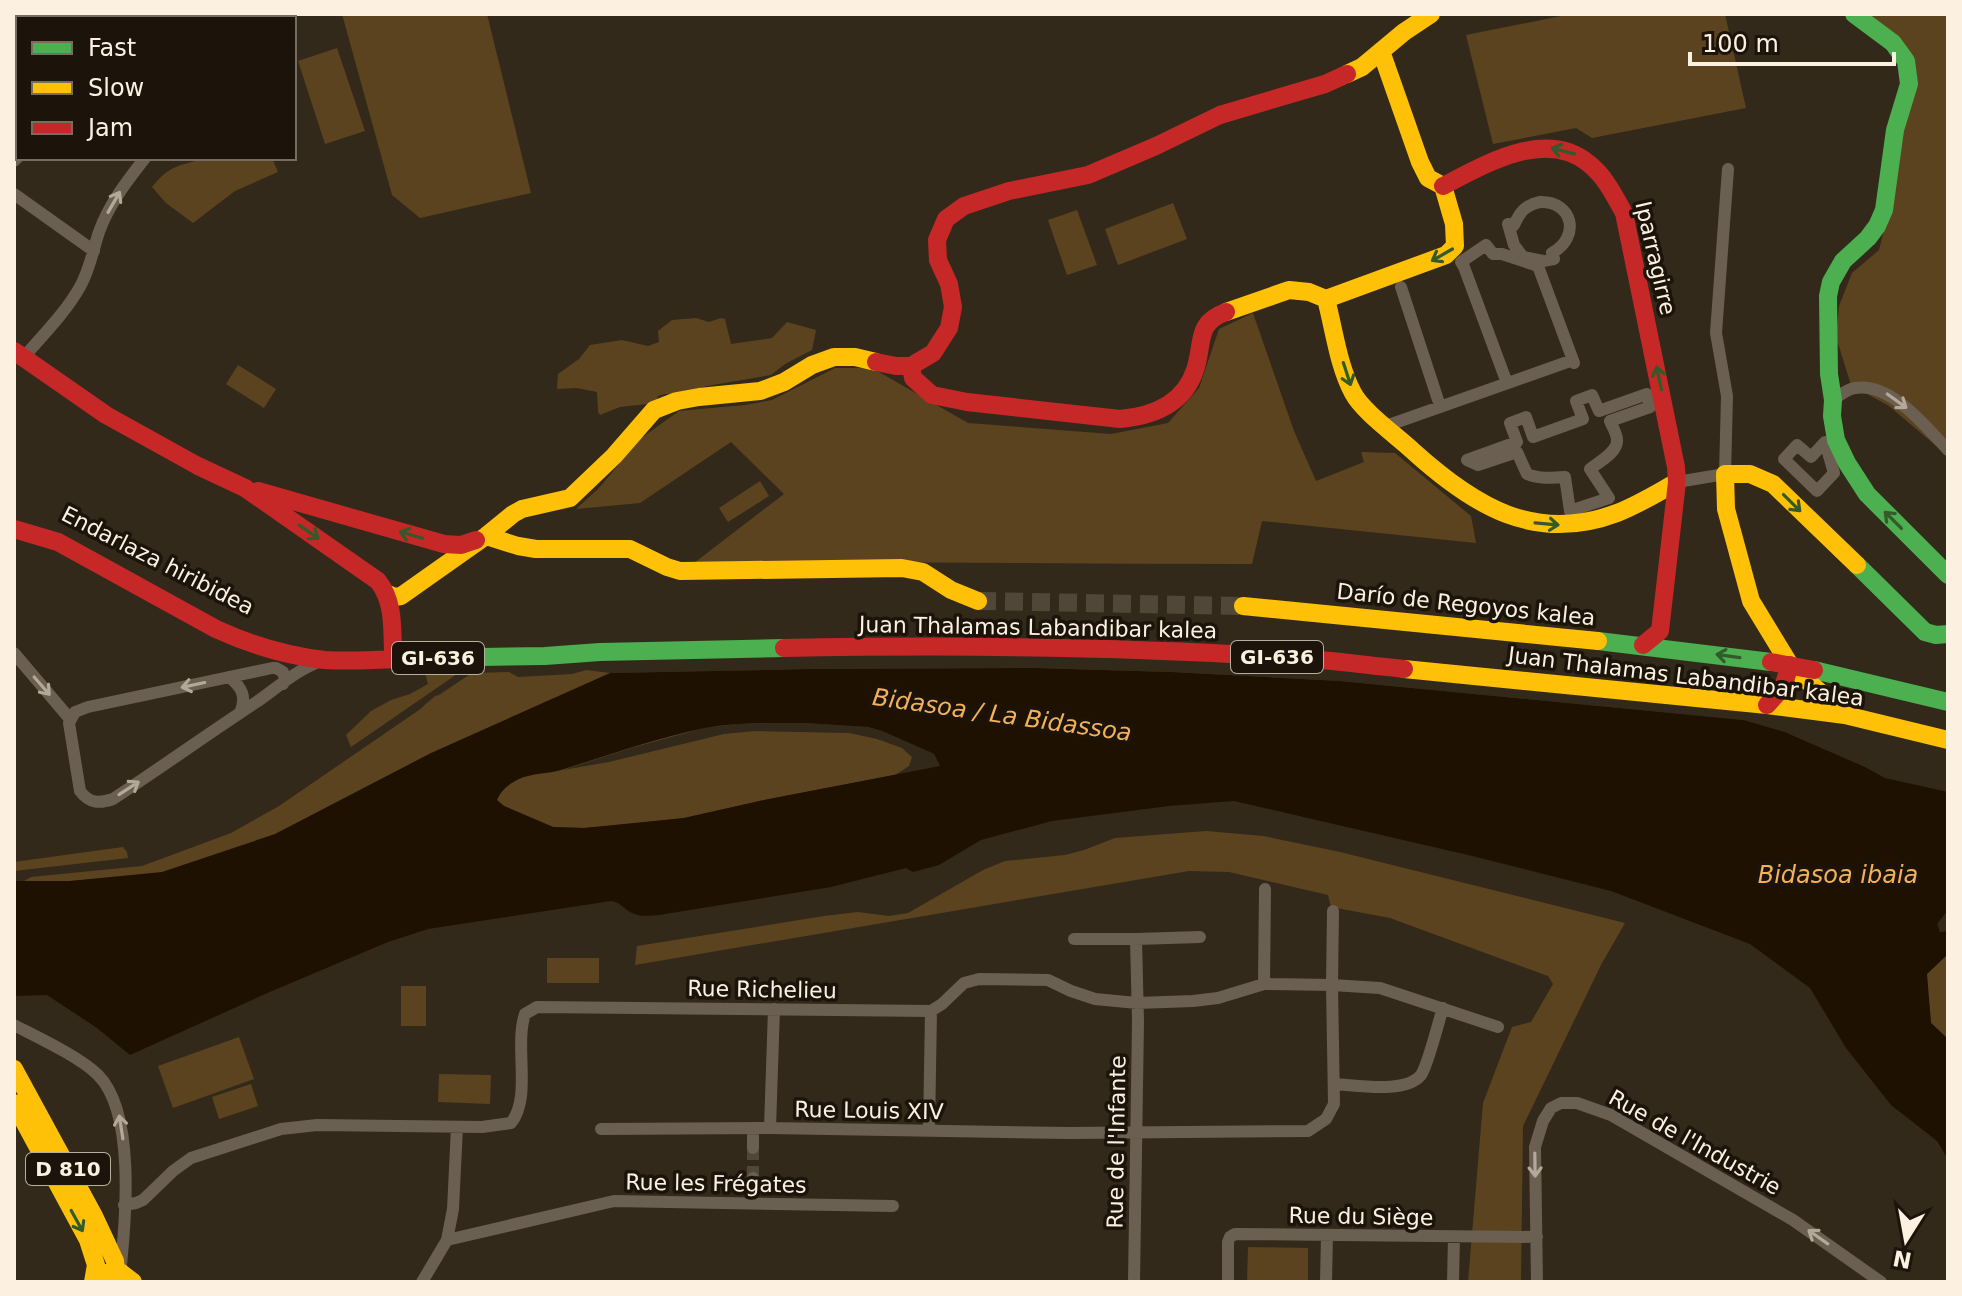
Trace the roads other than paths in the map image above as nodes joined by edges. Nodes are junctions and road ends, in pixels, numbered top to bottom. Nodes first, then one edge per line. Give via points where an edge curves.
1 (1431, 14) edge
2 (1854, 14) edge
3 (1381, 51) junction
4 (143, 160) edge
5 (1728, 169) dead end
6 (1443, 186) junction
7 (14, 194) edge
8 (94, 251) junction
9 (1554, 259) joint
10 (1401, 287) dead end
11 (1326, 299) junction
12 (19, 354) edge
13 (911, 366) junction
14 (1507, 383) junction
15 (1438, 400) dead end
16 (1833, 400) junction
17 (1386, 426) junction
18 (1948, 450) edge
19 (1834, 473) joint
20 (1725, 474) junction
21 (1677, 482) junction
22 (245, 488) junction
23 (1609, 498) joint
24 (14, 520) edge
25 (14, 529) edge
26 (486, 536) junction
27 (1948, 575) edge
28 (388, 594) junction
29 (978, 601) tunnel mouth
30 (1243, 606) tunnel mouth
31 (1660, 631) junction
32 (1948, 634) edge
33 (1643, 645) junction
34 (277, 647) junction
35 (1684, 650) junction
36 (393, 651) junction
37 (600, 652) junction
38 (14, 653) edge
39 (328, 660) junction
40 (1781, 664) junction
41 (229, 677) junction
42 (283, 684) junction
43 (1948, 702) edge
44 (1767, 705) junction
45 (240, 713) junction
46 (1845, 715) junction
47 (70, 719) junction
48 (1948, 740) edge
49 (1265, 889) dead end
50 (1333, 911) dead end
51 (1200, 937) dead end
52 (1074, 939) dead end
53 (1136, 939) junction
54 (1264, 984) junction
55 (1332, 985) junction
56 (1137, 1003) junction
57 (1443, 1008) junction
58 (774, 1009) junction
59 (931, 1011) junction
60 (14, 1025) edge
61 (1498, 1027) dead end
62 (14, 1069) edge
63 (1334, 1084) junction
64 (14, 1103) edge
65 (457, 1127) junction
66 (753, 1128) junction
67 (770, 1128) junction
68 (601, 1129) dead end
69 (929, 1130) junction
70 (1136, 1133) junction
71 (753, 1148) tunnel mouth
72 (753, 1178) tunnel mouth
73 (751, 1203) junction
74 (124, 1205) junction
75 (893, 1206) dead end
76 (1327, 1235) junction
77 (1454, 1237) junction
78 (1537, 1237) junction
79 (447, 1240) junction
80 (123, 1275) edge
81 (93, 1281) edge
82 (422, 1282) edge
83 (1134, 1282) edge
84 (1228, 1282) edge
85 (1326, 1282) edge
86 (1453, 1282) edge
87 (1537, 1282) edge
88 (1881, 1282) edge

1 - 3 street
2 - 16 street via 1893,43 1906,61 1909,84 1895,130 1884,210 1831,282
3 - 6 street via 1420,162 1428,178
3 - 13 street via 1362,67 1325,84 1220,115 1088,175 1009,191 953,212 937,240 953,307 949,328 933,353
8 -> 4 street via 107,214
5 - 20 street via 1716,333 1727,396
6 -> 11 street via 1454,225 1450,253
21 -> 6 street, Iparragirre via 1624,213 1601,173 1570,152 1535,148
7 - 8 street
8 - 12 street via 80,287
9 - 9 street via 1523,257 1514,245 1508,224 1514,225 1532,204 1557,205 1568,217 1571,229 1564,245 1552,253
10 - 15 street
11 - 13 street via 1289,290 1213,317 1204,329 1195,371 1185,389 1166,407 1143,417 1120,419 932,395 913,378
11 -> 17 street via 1354,396
12 - 22 street via 106,415
13 - 26 street via 834,357 760,391 699,397 654,410 570,498 522,509
14 - 14 street via 1573,362 1538,266 1493,254 1486,245 1461,262
14 - 17 street
16 -> 18 street via 1858,387 1887,394
27 -> 16 street via 1867,494 1836,440
17 -> 21 street via 1477,503 1517,520 1579,525 1614,515
19 - 19 street via 1817,491 1784,459 1797,445 1811,457 1825,442
20 - 21 street
20 -> 32 street via 1760,475 1773,484 1925,632
20 - 40 street via 1726,509 1751,601
21 - 31 street, Iparragirre
26 -> 22 street via 461,545 444,544
22 -> 28 street via 378,581
23 - 23 street via 1570,511 1565,477 1527,474 1517,452 1478,465 1467,460 1517,442 1510,423 1518,419 1526,417 1533,437 1583,419 1576,401 1592,395 1599,411 1647,394 1650,407 1610,421 1617,445 1590,469
24 - 34 street, Endarlaza hiribidea / GI-636 via 50,530
25 - 34 street, Endarlaza hiribidea / GI-636 via 58,542 236,638
26 - 28 street via 401,596
26 - 29 street via 539,549 630,549 680,571 902,568 923,572
28 - 36 street
30 - 33 street, Darío de Regoyos kalea
31 - 33 street
31 - 35 street
33 - 35 street, Darío de Regoyos kalea
34 - 36 street, Juan Thalamas Labandibar kalea / GI-636
34 - 39 street, Juan Thalamas Labandibar kalea / GI-636
40 -> 35 street, Darío de Regoyos kalea
36 - 37 street, Juan Thalamas Labandibar kalea / GI-636
37 - 39 street, Juan Thalamas Labandibar kalea / GI-636
37 - 44 street, Juan Thalamas Labandibar kalea / GI-636 via 1012,647 1203,652
38 -> 47 street
39 - 42 street via 309,665
40 - 43 street, Darío de Regoyos kalea, bridge
40 - 44 street via 1788,680
40 - 46 street
41 - 42 street via 276,668 283,672
41 - 45 street via 243,692
41 -> 47 street via 88,707
42 - 45 street
44 - 46 street, Juan Thalamas Labandibar kalea / GI-636
47 -> 45 street via 80,791 86,799 103,802
46 - 48 street, Juan Thalamas Labandibar kalea / GI-636
49 - 54 street
50 - 55 street, Rue Louis XIV
51 - 53 street
52 - 53 street
53 - 56 street, Rue de l'Infante
54 - 55 street
54 - 56 street via 1218,998
55 - 57 street via 1380,988
55 - 63 street, Rue Louis XIV
56 - 59 street via 1095,999 1048,980 991,978 964,983
56 - 70 street, Rue de l'Infante
57 - 61 street
57 - 63 street via 1422,1073 1412,1083
58 - 59 street, Rue Richelieu
58 - 65 street, Rue Richelieu via 531,1009 522,1024 518,1115 511,1123
58 - 67 street
59 - 69 street
74 -> 60 street via 121,1120 105,1083
62 - 80 street, D 810
63 - 70 street, Rue Louis XIV via 1334,1104 1326,1119 1308,1131
64 -> 81 street, D 810 via 88,1240 96,1265
65 - 74 street, Rue Richelieu via 281,1129 191,1158 143,1200
65 - 79 street
66 - 67 street, Rue Louis XIV
66 - 68 street, Rue Louis XIV
66 - 71 street
67 - 69 street, Rue Louis XIV
69 - 70 street, Rue Louis XIV
70 - 83 street, Rue de l'Infante
72 - 73 street
73 - 75 street, Rue les Frégates
73 - 79 street, Rue les Frégates via 614,1201
74 - 80 street
76 - 77 street, Rue du Siège
76 - 84 street, Rue du Siège via 1235,1234 1228,1242
76 - 85 street
77 - 78 street, Rue du Siège
77 - 86 street
78 - 87 street, Rue de l'Industrie
88 -> 78 street, Rue de l'Industrie via 1793,1220 1611,1115 1577,1103 1551,1108 1535,1147
79 - 82 street
80 - 81 street via 105,1272

